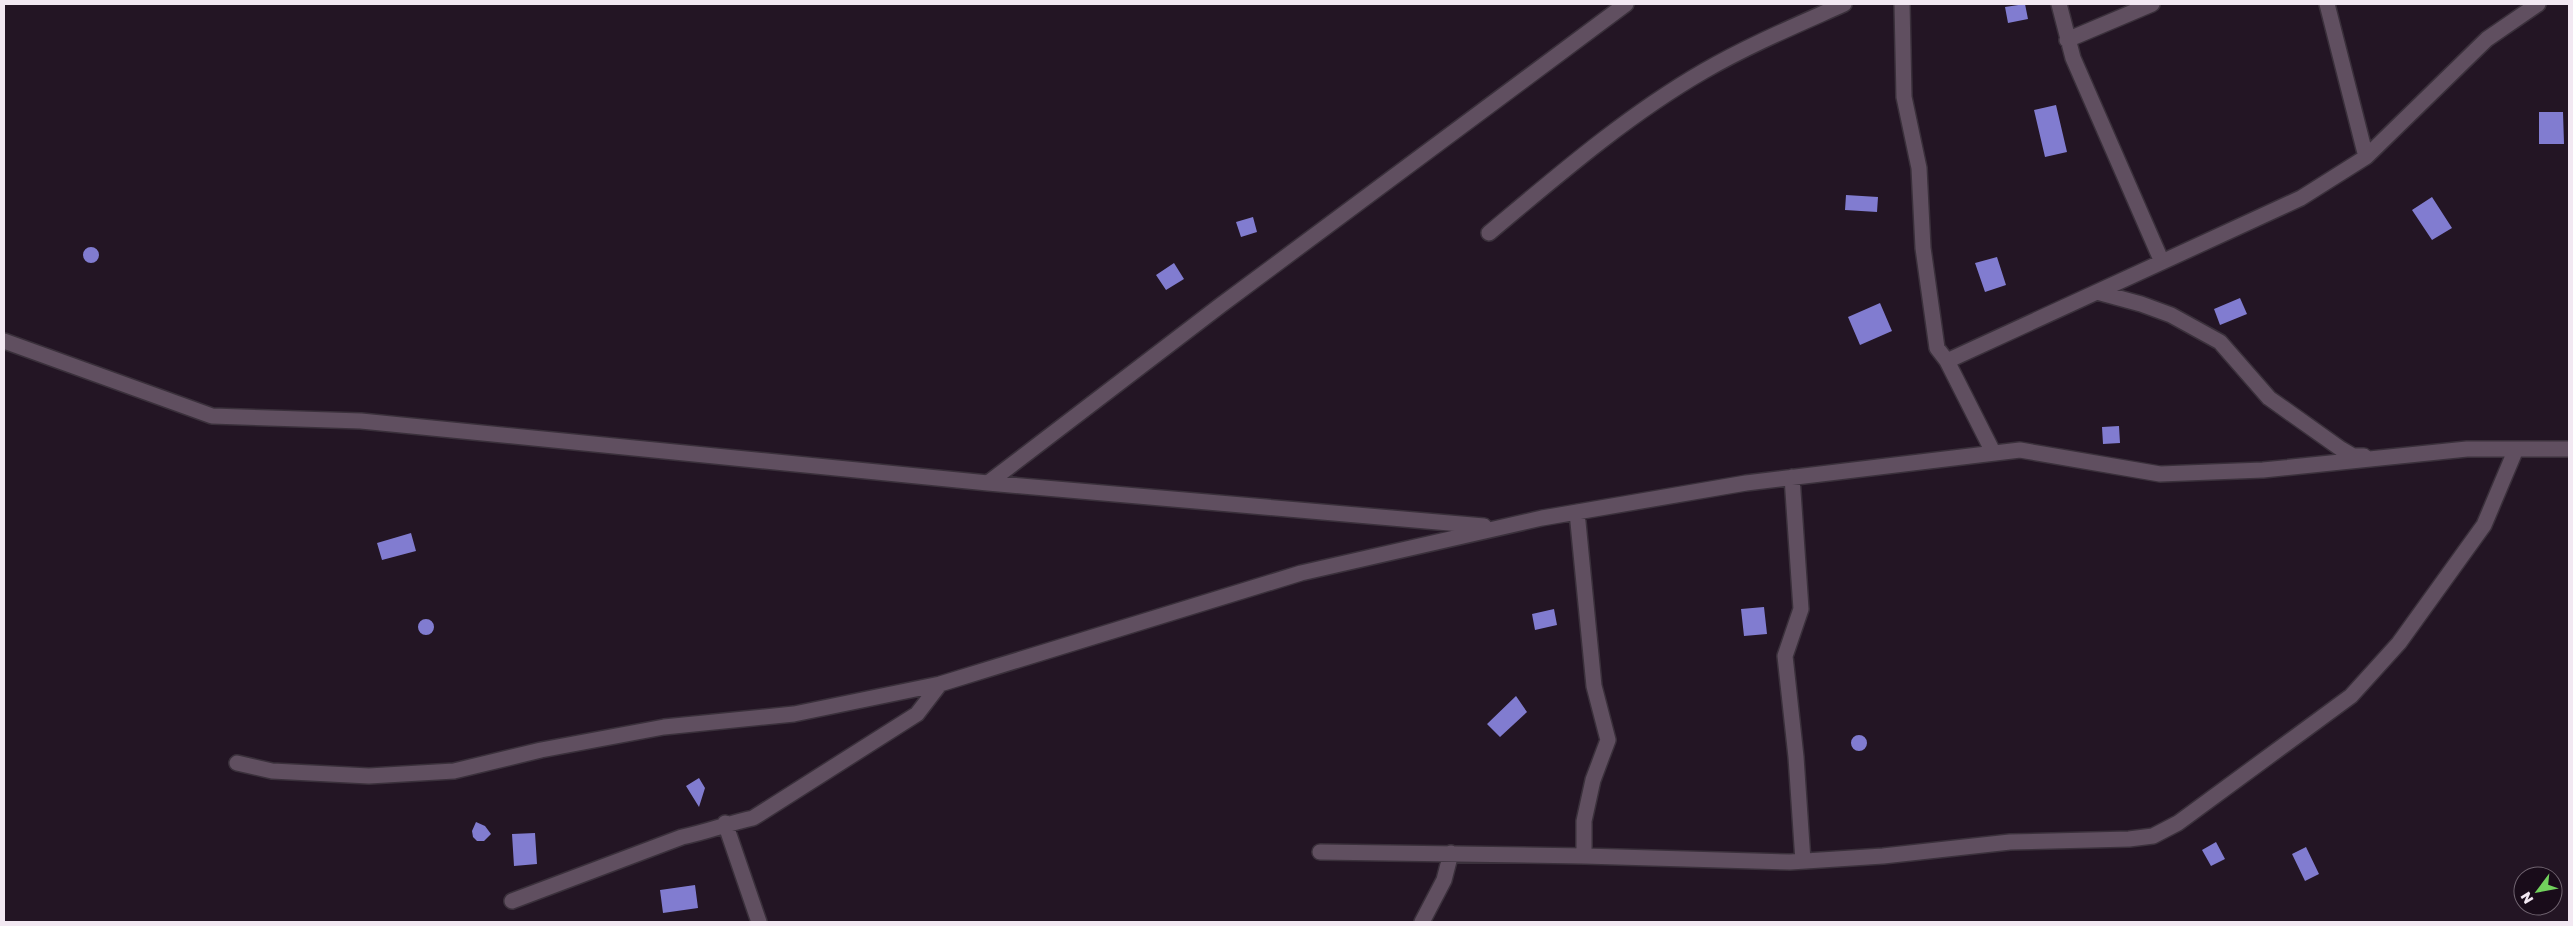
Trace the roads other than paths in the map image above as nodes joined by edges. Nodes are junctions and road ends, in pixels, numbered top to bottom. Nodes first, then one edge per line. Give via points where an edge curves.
1 (1626, 4) edge
2 (1844, 4) edge
3 (1902, 4) edge
4 (2059, 4) edge
5 (2152, 4) edge
6 (2327, 4) edge
7 (2538, 4) edge
8 (2068, 40) junction
9 (2366, 157) junction
10 (1490, 234) dead end
11 (2162, 262) junction
12 (2097, 292) junction
13 (4, 341) edge
14 (1947, 361) junction
15 (2516, 449) junction
16 (1993, 452) junction
17 (2567, 452) edge
18 (2391, 457) junction
19 (1792, 477) junction
20 (988, 483) junction
21 (1577, 512) junction
22 (1499, 527) junction
23 (940, 684) junction
24 (237, 763) dead end
25 (725, 823) junction
26 (1320, 852) dead end
27 (1452, 853) junction
28 (1584, 856) junction
29 (1803, 862) junction
30 (512, 902) dead end
31 (758, 922) edge
32 (1422, 922) edge

1 - 20 street
2 - 10 street via 1704,71 1640,112
3 - 14 street via 1904,97 1920,168 1923,248 1937,348
4 - 8 street
5 - 8 street
6 - 9 street
7 - 9 street via 2488,38
8 - 11 street
9 - 11 street via 2301,198
11 - 12 street
12 - 14 street
12 - 18 street via 2171,315 2220,342 2269,398 2353,456
13 - 20 street via 212,416 361,421
14 - 16 street
15 - 17 street
15 - 18 street via 2467,449
15 - 29 street via 2484,525 2398,643 2357,690 2178,823 2153,836 2129,839 2010,842
16 - 18 street via 2020,450 2160,474 2263,470
16 - 19 street
19 - 21 street
19 - 29 street via 1801,609 1785,656
20 - 22 street
21 - 22 street
21 - 28 street via 1594,686 1608,740 1592,780 1584,821
22 - 23 street via 1301,573
23 - 24 street via 794,714 664,727 541,750 454,771 369,776 272,771
23 - 25 street via 917,714 753,818
25 - 30 street
25 - 31 street
26 - 27 street
27 - 28 street
27 - 32 street via 1444,880
28 - 29 street

